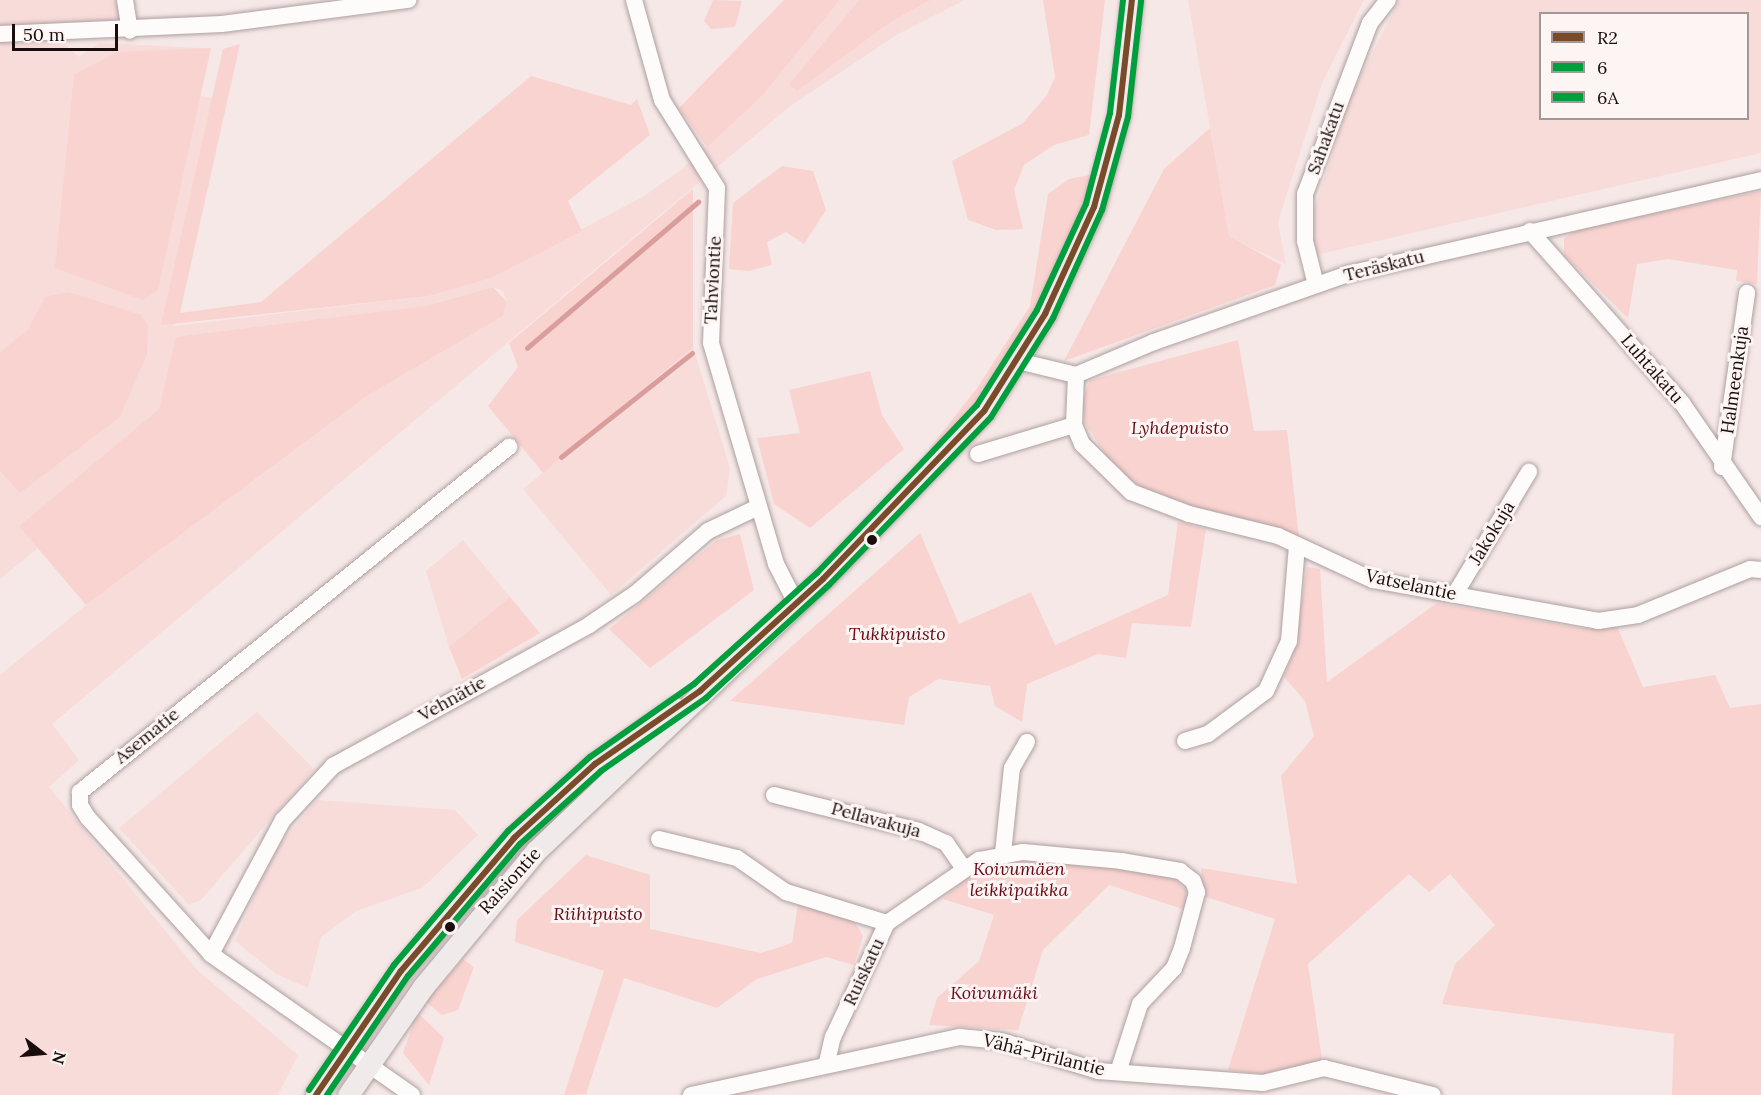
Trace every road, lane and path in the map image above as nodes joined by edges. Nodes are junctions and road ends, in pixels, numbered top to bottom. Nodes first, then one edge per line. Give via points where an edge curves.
1 (125, 0) edge
2 (408, 0) edge
3 (634, 0) edge
4 (1132, 0) edge
5 (1388, 0) edge
6 (130, 31) junction
7 (0, 34) edge
8 (1761, 180) edge
9 (1530, 231) junction
10 (1316, 285) junction
11 (1747, 293) dead end
12 (1018, 361) junction
13 (1076, 375) junction
14 (1074, 425) junction
15 (509, 447) dead end
16 (978, 454) dead end
17 (1722, 467) junction
18 (1529, 472) dead end
19 (758, 507) junction
20 (1761, 518) edge
21 (1297, 545) junction
22 (1761, 570) edge
23 (1455, 594) junction
24 (796, 603) junction
25 (700, 691) junction
26 (1185, 741) dead end
27 (1027, 742) dead end
28 (774, 795) dead end
29 (659, 839) dead end
30 (1003, 853) junction
31 (964, 869) junction
32 (887, 923) junction
33 (211, 954) junction
34 (346, 1048) junction
35 (827, 1062) junction
36 (369, 1063) junction
37 (1118, 1072) junction
38 (316, 1095) edge
39 (348, 1095) edge
40 (412, 1095) edge
41 (691, 1095) edge
42 (1433, 1095) edge

1 - 6 street
2 - 6 street
3 - 19 street, Tahviontie via 662,100 717,188 711,343
4 - 12 main road, Raisiontie via 1119,115 1094,207 1068,270
5 - 10 street, Sahakatu via 1370,23 1305,194 1305,241
6 - 7 street
8 - 9 street, Teräskatu
9 - 10 street, Teräskatu
9 - 17 street, Luhtakatu via 1682,403
10 - 13 street, Teräskatu via 1154,342
11 - 17 street, Halmeenkuja
12 - 13 street
12 - 24 main road, Raisiontie via 948,453
13 - 14 street
14 - 16 street
14 - 21 street, Vatselantie via 1094,457 1143,499
15 - 33 street, Asematie via 80,792 88,818
17 - 20 street, Luhtakatu
18 - 23 street, Jakokuja
19 - 24 street, Tahviontie via 776,564
19 - 33 street, Vehnätie via 708,531 635,594 589,625 333,766 283,820
21 - 23 street, Vatselantie via 1373,580
21 - 26 street via 1289,641 1266,691 1208,734
22 - 23 street, Vatselantie via 1750,569 1638,615 1598,621
24 - 25 main road, Raisiontie
25 - 34 main road, Raisiontie via 596,764 513,838 452,907
25 - 36 main road, Raisiontie via 490,903
27 - 30 street via 1012,768
28 - 31 street, Pellavakuja via 919,831 946,843
29 - 32 street via 737,858 786,892
30 - 31 street, Ruiskatu
30 - 37 street, Ruiskatu via 1121,861 1180,871 1193,881 1197,892 1182,948 1173,968 1140,1004
31 - 32 street, Ruiskatu
32 - 35 street, Ruiskatu via 833,1037
33 - 34 street, Asematie
34 - 36 street
34 - 38 main road, Raisiontie
35 - 37 street, Vähä-Pirilantie via 960,1037 1001,1041 1083,1068
35 - 41 street, Vähä-Pirilantie
36 - 39 main road, Raisiontie
36 - 40 street
37 - 42 street, Vähä-Pirilantie via 1263,1083 1324,1068

